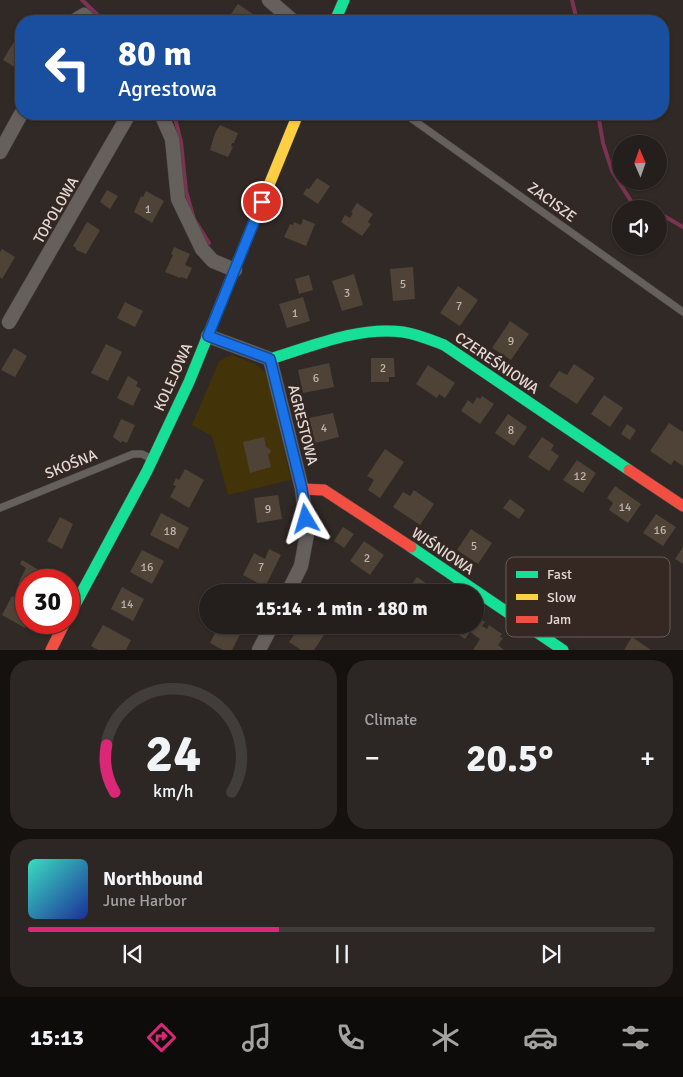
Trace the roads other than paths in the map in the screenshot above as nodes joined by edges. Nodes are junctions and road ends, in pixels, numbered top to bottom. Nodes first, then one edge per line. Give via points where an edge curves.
1 (269, 0) edge
2 (344, 0) edge
3 (286, 15) edge
4 (338, 15) edge
5 (18, 120) edge
6 (127, 120) edge
7 (164, 120) edge
8 (296, 120) edge
9 (413, 120) edge
10 (0, 152) edge
11 (235, 270) junction
12 (683, 312) edge
13 (9, 322) dead end
14 (208, 336) junction
15 (270, 359) junction
16 (153, 459) junction
17 (302, 489) junction
18 (683, 506) edge
19 (0, 508) edge
20 (292, 584) edge
21 (80, 595) edge
22 (506, 611) edge
23 (59, 634) edge
24 (268, 634) edge
25 (544, 637) edge
26 (262, 649) edge
27 (51, 650) edge
28 (563, 650) edge

1 - 3 street
2 - 4 street
5 - 10 street
6 - 13 street, TOPOLOWA
7 - 11 street via 172,139 178,199 202,248 213,261
8 - 11 street, KOLEJOWA
9 - 12 lane, ZACISZE
11 - 14 street, KOLEJOWA
14 - 15 street
14 - 16 street, KOLEJOWA
15 - 17 street, AGRESTOWA
15 - 18 street, CZEREŚNIOWA via 376,332 400,332 425,338 444,345
16 - 19 lane, SKOŚNA via 134,454
16 - 21 street, KOLEJOWA
17 - 20 street, AGRESTOWA via 307,534 301,566
17 - 22 street, WIŚNIOWA via 324,490
23 - 27 street
24 - 26 street
25 - 28 street, WIŚNIOWA

